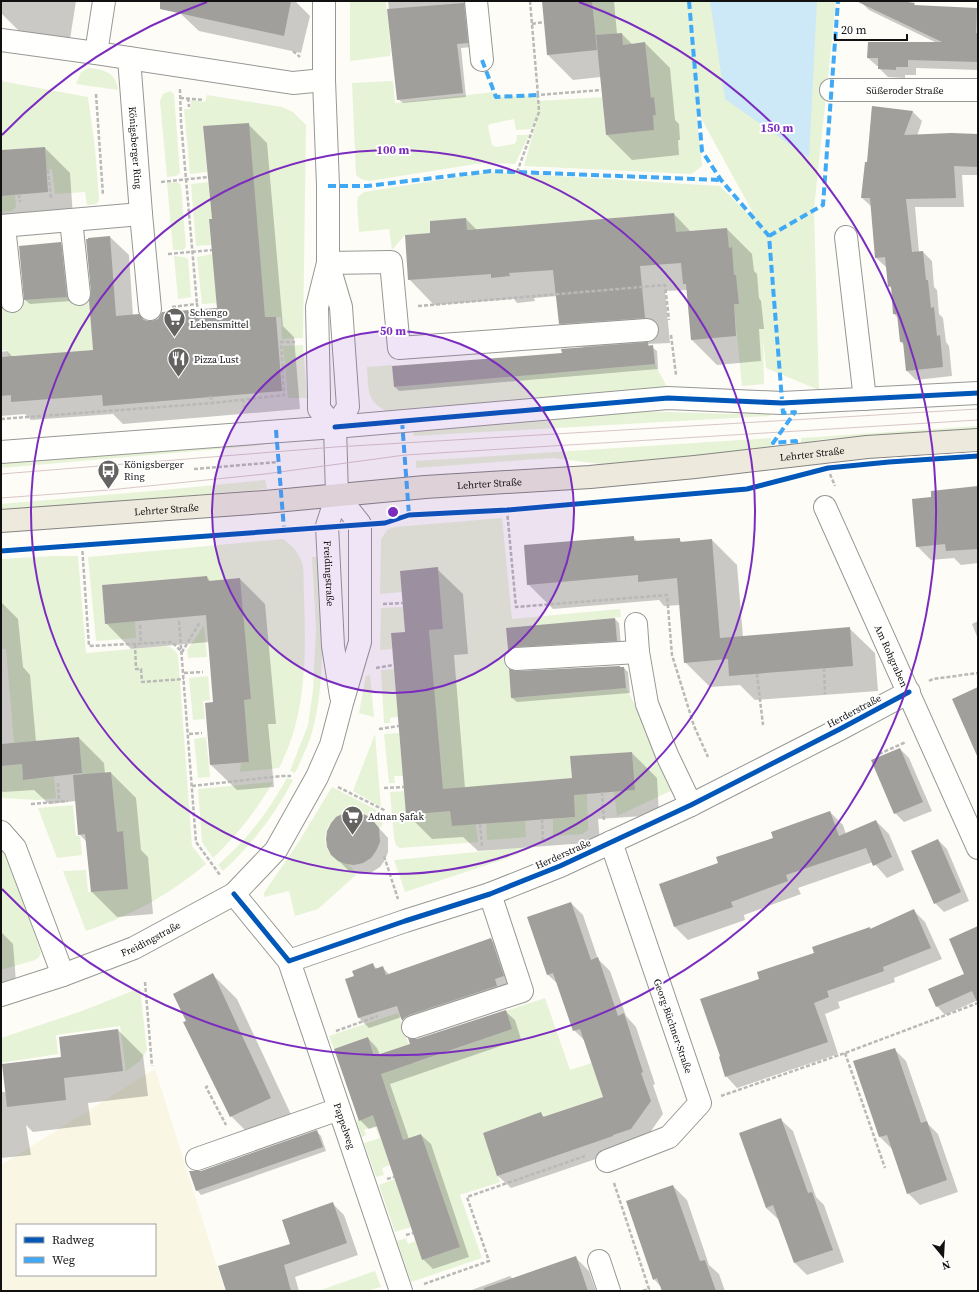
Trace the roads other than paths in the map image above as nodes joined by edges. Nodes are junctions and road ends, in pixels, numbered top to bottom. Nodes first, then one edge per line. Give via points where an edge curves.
1 (104, 1) edge
2 (324, 1) edge
3 (476, 1) edge
4 (1, 40) edge
5 (96, 53) junction
6 (129, 58) junction
7 (482, 60) dead end
8 (324, 80) junction
9 (831, 90) dead end
10 (978, 90) edge
11 (140, 214) junction
12 (71, 220) junction
13 (3, 226) edge
14 (846, 237) dead end
15 (328, 263) junction
16 (79, 294) dead end
17 (12, 301) dead end
18 (150, 309) road end
19 (648, 330) dead end
20 (978, 393) edge
21 (865, 399) junction
22 (335, 427) junction
23 (978, 440) edge
24 (1, 452) edge
25 (337, 495) junction
26 (825, 507) dead end
27 (1, 521) edge
28 (636, 624) dead end
29 (638, 652) junction
30 (516, 659) dead end
31 (909, 692) junction
32 (342, 703) junction
33 (691, 805) junction
34 (1, 832) edge
35 (611, 842) junction
36 (978, 848) edge
37 (234, 894) junction
38 (490, 894) junction
39 (289, 961) junction
40 (63, 975) junction
41 (1, 995) edge
42 (413, 1027) dead end
43 (339, 1109) junction
44 (197, 1159) dead end
45 (607, 1161) road end
46 (599, 1260) dead end
47 (409, 1289) edge
48 (609, 1291) edge

1 - 5 street
2 - 8 street
3 - 7 street
4 - 5 street
5 - 6 street
6 - 8 street via 294,83
6 - 11 street, Königsberger Ring
8 - 15 street
9 - 10 street, Süßeroder Straße
11 - 12 street
11 - 18 street, Königsberger Ring
12 - 13 street
12 - 16 street
13 - 17 street
14 - 21 street
15 - 19 street via 391,262 399,348
15 - 22 street via 317,307 319,410
20 - 21 street
21 - 22 street via 782,403 668,398
22 - 24 street
22 - 25 street
23 - 25 main road, Lehrter Straße via 867,447 590,477
25 - 27 main road, Lehrter Straße
25 - 32 street, Freidingstraße via 327,526 333,646
25 - 32 street, Freidingstraße via 360,524 360,642
26 - 31 street, Am Rohgraben
28 - 29 street
29 - 30 street
29 - 33 street via 647,704 667,755
31 - 33 street, Herderstraße
31 - 36 street, Am Rohgraben
32 - 37 street, Freidingstraße via 331,745 317,777 276,850
33 - 35 street, Herderstraße
34 - 40 street via 15,848
35 - 38 street, Herderstraße
35 - 45 street, Georg-Büchner-Straße via 700,1103 669,1137
37 - 39 street
37 - 40 street, Freidingstraße via 134,948
38 - 39 street, Herderstraße
38 - 42 street via 522,991
39 - 43 street, Pappelweg
40 - 41 street, Freidingstraße
43 - 44 street
43 - 47 street, Pappelweg
46 - 48 street

